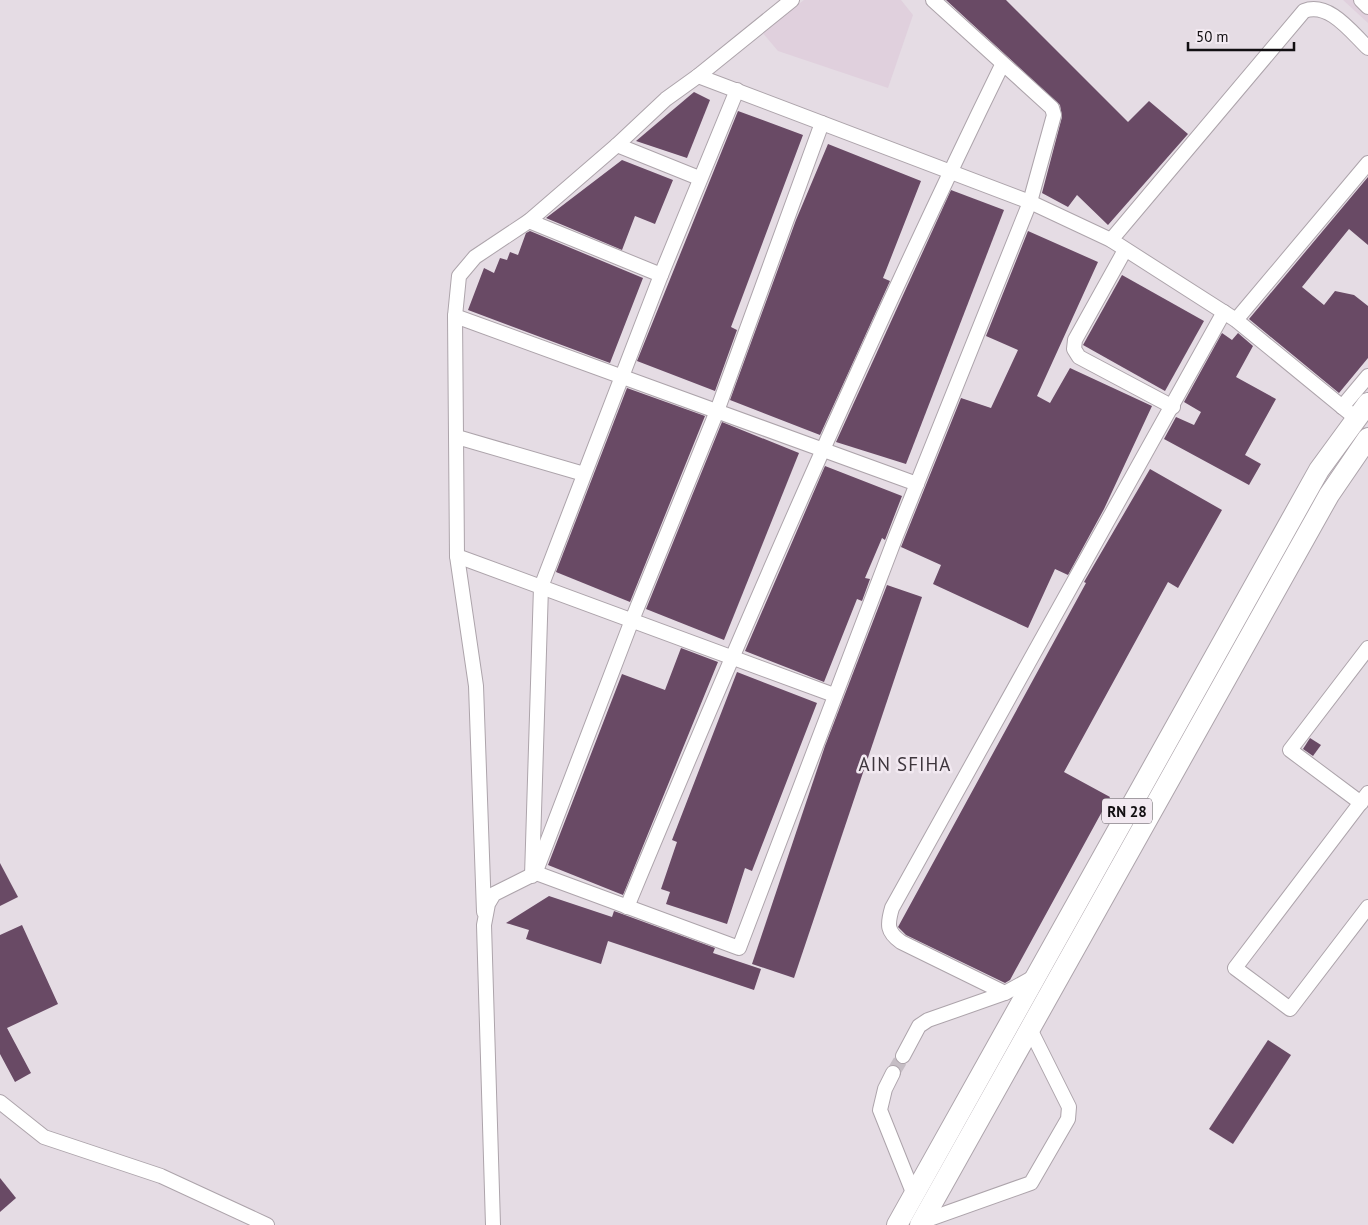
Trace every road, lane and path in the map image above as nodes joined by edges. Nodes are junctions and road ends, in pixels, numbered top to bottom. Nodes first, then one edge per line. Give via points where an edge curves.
1 (792, 0) edge
2 (933, 0) edge
3 (1361, 0) edge
4 (1368, 6) edge
5 (1368, 48) edge
6 (1002, 65) junction
7 (698, 76) junction
8 (737, 90) junction
9 (822, 123) junction
10 (617, 145) junction
11 (1368, 163) edge
12 (950, 171) junction
13 (700, 178) junction
14 (1030, 202) junction
15 (529, 221) junction
16 (1111, 240) junction
17 (1125, 250) junction
18 (661, 275) junction
19 (456, 316) junction
20 (1230, 316) junction
21 (621, 376) junction
22 (1368, 376) edge
23 (1173, 407) junction
24 (1356, 410) edge
25 (717, 411) junction
26 (457, 437) junction
27 (1368, 439) edge
28 (822, 450) junction
29 (584, 474) junction
30 (917, 484) junction
31 (457, 556) junction
32 (540, 587) junction
33 (632, 620) junction
34 (1368, 648) edge
35 (731, 657) junction
36 (834, 695) junction
37 (1364, 798) edge
38 (534, 874) junction
39 (627, 907) junction
40 (1368, 907) edge
41 (484, 925) junction
42 (1035, 976) junction
43 (1006, 993) junction
44 (1030, 1029) junction
45 (903, 1056) tunnel mouth
46 (892, 1073) tunnel mouth
47 (0, 1102) edge
48 (914, 1195) junction
49 (921, 1224) edge
50 (267, 1225) edge
51 (493, 1225) edge
52 (897, 1225) edge

1 - 7 street
2 - 6 street
3 - 4 street
5 - 16 street via 1329,13 1312,8 1304,11
6 - 12 street
6 - 14 street via 1052,108 1054,115
7 - 8 street
7 - 10 street via 666,99
8 - 9 street
8 - 13 street
9 - 12 street
9 - 25 street
10 - 13 street
10 - 15 street
11 - 20 street
12 - 14 street
12 - 28 street
13 - 18 street
14 - 16 street
14 - 30 street
15 - 18 street
15 - 19 street via 475,257 459,276
16 - 17 street
17 - 20 street
17 - 23 street via 1074,340 1074,349 1079,357
18 - 21 street
19 - 21 street
19 - 26 street
20 - 23 street
20 - 24 street
21 - 25 street
21 - 29 street
22 - 24 street
23 - 43 street via 888,920 891,935 902,942
24 - 42 highway, RN 28 via 1319,470
25 - 28 street
25 - 33 street
26 - 29 street
26 - 31 street
27 - 44 highway, RN 28 via 1329,495
28 - 30 street
28 - 35 street
29 - 32 street
30 - 36 street
31 - 32 street
31 - 41 street via 476,686
32 - 33 street
32 - 38 street
33 - 35 street
33 - 38 street
34 - 37 street via 1290,750
35 - 36 street
35 - 39 street
36 - 39 street via 739,948
37 - 40 street via 1235,968 1290,1009
38 - 39 street
38 - 41 street via 494,894 488,904
41 - 51 street
42 - 43 street
42 - 48 highway, RN 28
43 - 45 street via 928,1020 919,1026
44 - 49 highway, RN 28
44 - 49 street via 1069,1107 1068,1119 1031,1183
46 - 48 street via 880,1110
47 - 50 street via 44,1137 161,1176
48 - 52 highway, RN 28

